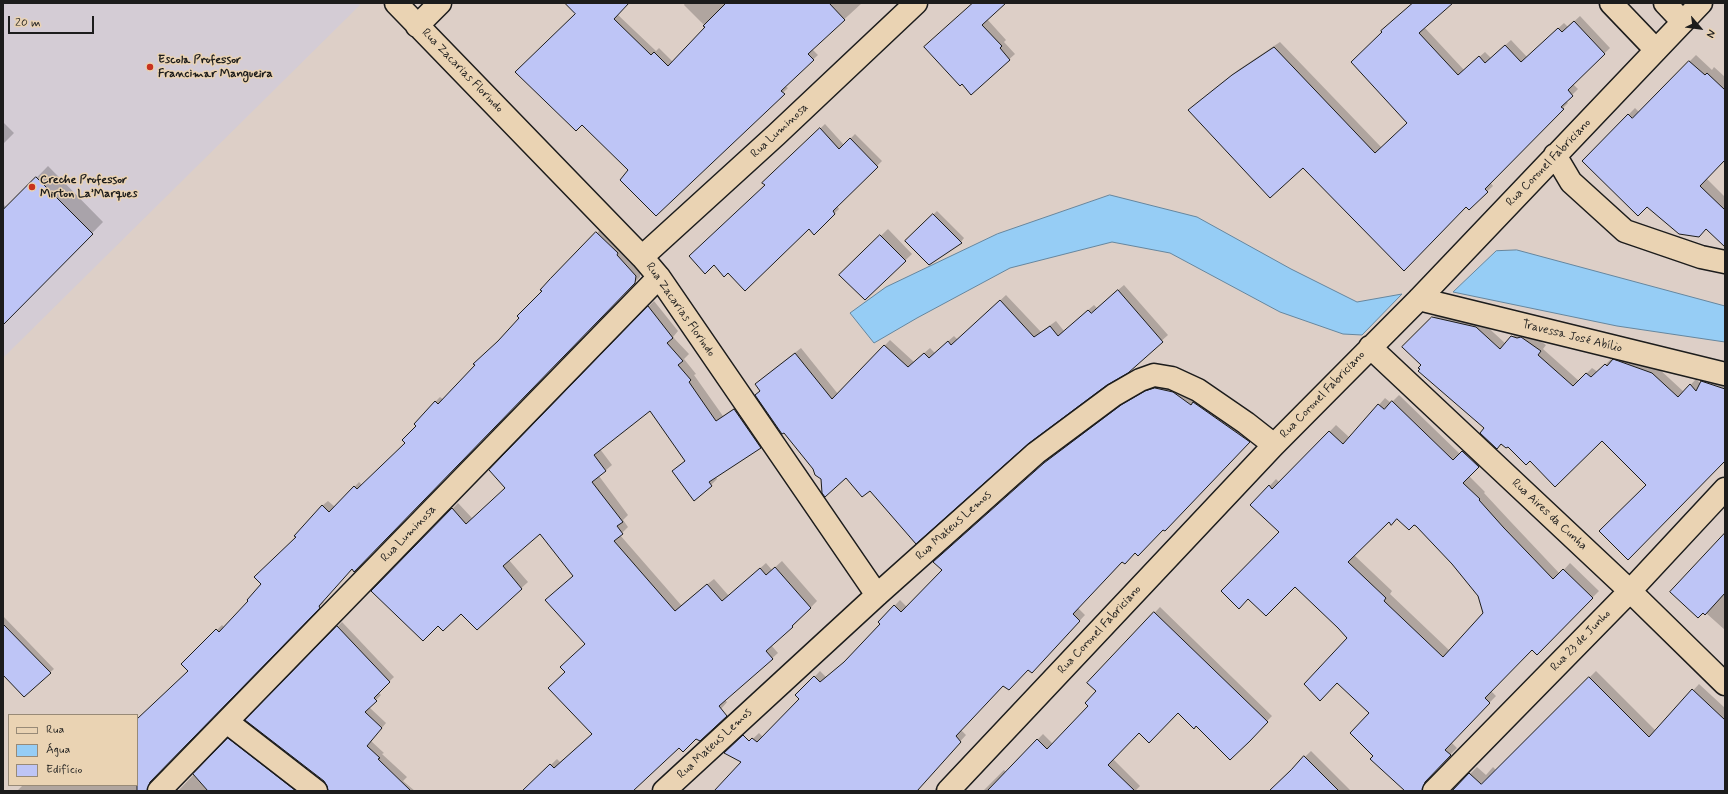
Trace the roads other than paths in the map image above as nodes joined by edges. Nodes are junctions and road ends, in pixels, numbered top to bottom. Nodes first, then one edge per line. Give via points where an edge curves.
1 (396, 3) edge
2 (440, 3) edge
3 (916, 3) edge
4 (1611, 3) edge
5 (1665, 3) edge
6 (1701, 3) edge
7 (1683, 22) junction
8 (417, 26) junction
9 (1656, 50) junction
10 (1556, 155) junction
11 (642, 257) junction
12 (1725, 262) edge
13 (658, 277) junction
14 (1419, 299) junction
15 (1370, 347) junction
16 (1725, 374) edge
17 (1274, 445) junction
18 (1725, 488) edge
19 (1630, 591) junction
20 (877, 595) junction
21 (1725, 684) edge
22 (227, 722) junction
23 (159, 791) edge
24 (316, 791) edge
25 (664, 791) edge
26 (948, 791) edge
27 (1434, 791) edge

1 - 8 street, Rua Zacarias Florindo
2 - 8 street
3 - 11 street, Rua Luminosa
4 - 9 street
5 - 7 street
6 - 7 street, Rua Coronel Fabriciano
7 - 9 street, Rua Coronel Fabriciano
8 - 11 street, Rua Zacarias Florindo
9 - 10 street, Rua Coronel Fabriciano
10 - 12 street via 1571,182 1625,231 1701,257
10 - 14 street, Rua Coronel Fabriciano
11 - 13 street, Rua Zacarias Florindo
13 - 20 street, Rua Zacarias Florindo
13 - 22 street, Rua Luminosa
14 - 15 street, Rua Coronel Fabriciano
14 - 16 street, Travessa José Abílio
15 - 17 street, Rua Coronel Fabriciano
15 - 19 street, Rua Aires da Cunha
17 - 20 street, Rua Mateus Lemos via 1198,390 1172,378 1154,375 1140,380 1036,453
17 - 26 street, Rua Coronel Fabriciano
18 - 19 street, Rua 23 de Junho
19 - 21 street, Rua Aires da Cunha
19 - 27 street, Rua 23 de Junho
20 - 25 street, Rua Mateus Lemos
22 - 23 street, Rua Luminosa
22 - 24 street

